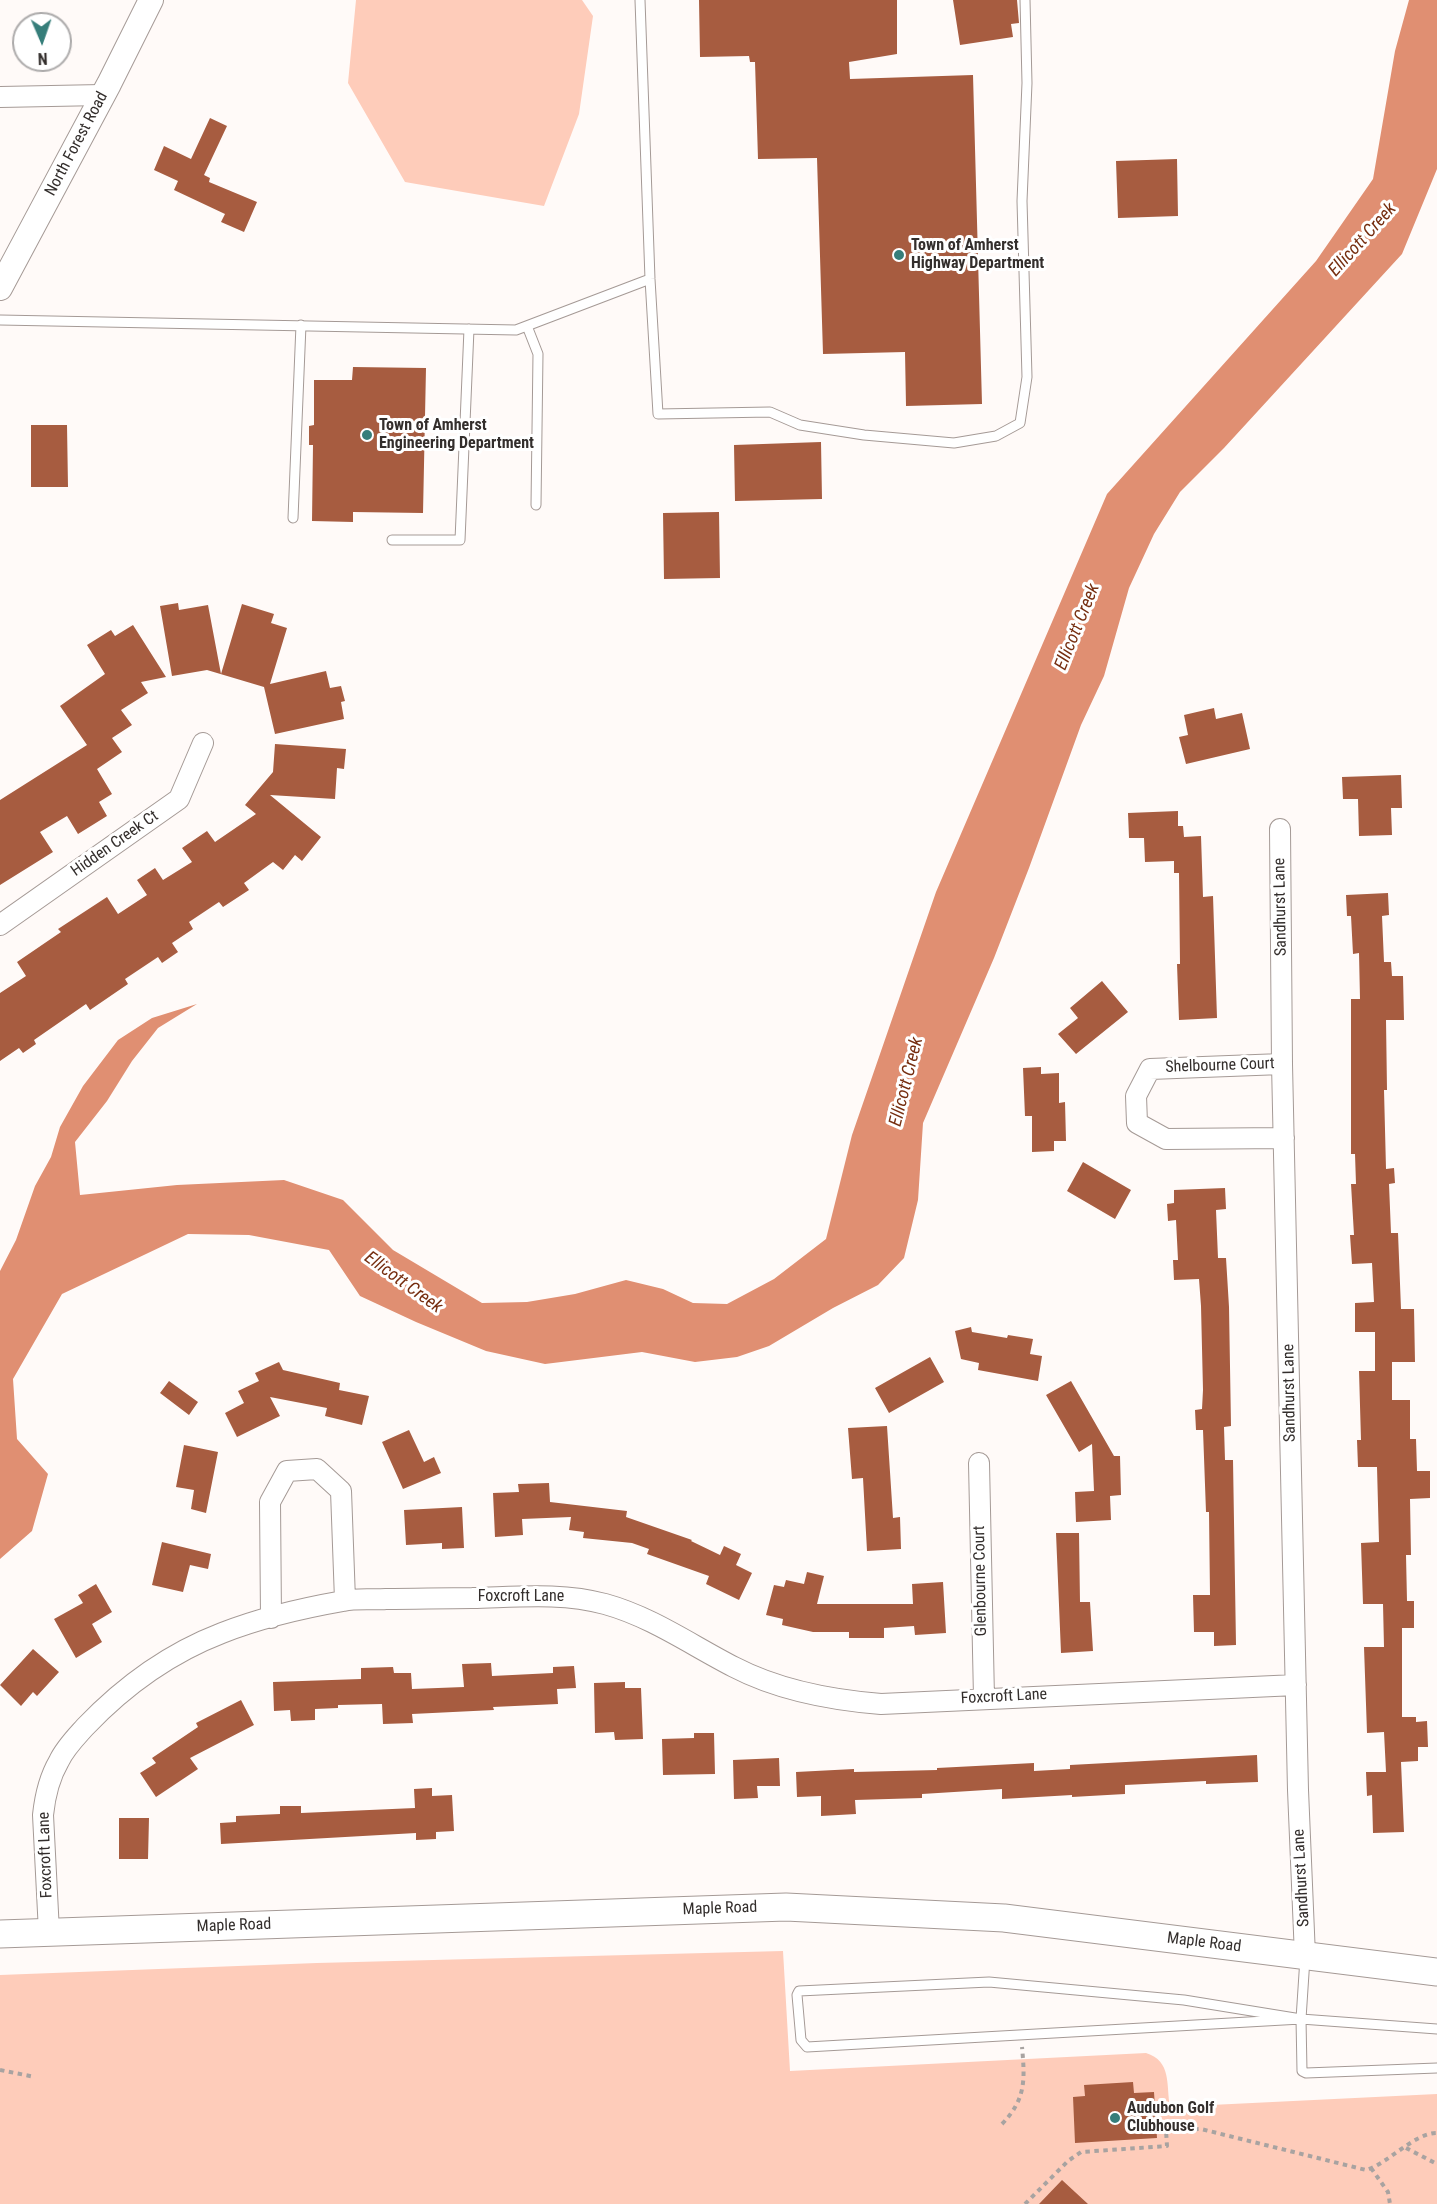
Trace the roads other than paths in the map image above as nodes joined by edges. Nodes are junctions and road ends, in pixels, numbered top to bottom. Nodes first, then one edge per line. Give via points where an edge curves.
1 (151, 0) edge
2 (640, 0) edge
3 (1025, 0) edge
4 (102, 95) junction
5 (0, 97) edge
6 (650, 279) junction
7 (0, 288) edge
8 (0, 320) edge
9 (301, 325) junction
10 (527, 326) junction
11 (469, 329) junction
12 (536, 505) dead end
13 (293, 518) dead end
14 (392, 540) dead end
15 (203, 742) dead end
16 (1280, 830) dead end
17 (0, 925) edge
18 (1282, 1064) junction
19 (1284, 1138) junction
20 (979, 1463) dead end
21 (345, 1600) junction
22 (271, 1618) junction
23 (1296, 1685) junction
24 (984, 1698) junction
25 (49, 1932) junction
26 (0, 1934) edge
27 (1305, 1956) junction
28 (1437, 1972) edge
29 (1301, 2019) junction
30 (1437, 2029) edge
31 (1437, 2068) edge

1 - 4 street, North Forest Road
2 - 6 lane
3 - 6 lane via 1027,83 1022,201 1027,377 1020,423 996,436 954,443 800,425 770,412 658,414
4 - 5 street
4 - 7 street, North Forest Road
6 - 10 lane
8 - 9 lane
9 - 11 lane
9 - 13 lane
10 - 11 lane via 516,330
10 - 12 lane via 538,354
11 - 14 lane via 460,540
15 - 17 street, Hidden Creek Ct via 179,799
16 - 18 street, Sandhurst Lane
18 - 19 street, Sandhurst Lane
18 - 19 street, Shelbourne Court via 1149,1069 1136,1096 1137,1123 1166,1139
19 - 23 street, Sandhurst Lane
20 - 24 street, Glenbourne Court
21 - 22 street, Foxcroft Lane
21 - 22 street via 341,1491 317,1469 287,1471 270,1502
21 - 24 street, Foxcroft Lane via 566,1596 605,1604 650,1621 736,1668 823,1698 882,1704
22 - 25 street, Foxcroft Lane via 224,1632 157,1666 99,1712 59,1759 49,1782 43,1815
23 - 24 street, Foxcroft Lane
23 - 27 street, Sandhurst Lane
25 - 26 main road, Maple Road
25 - 27 main road, Maple Road via 786,1907 1004,1918
27 - 28 main road, Maple Road
27 - 29 lane
29 - 29 lane via 1184,2000 989,1982 799,1991 797,1995 801,2040 807,2046
29 - 30 lane
29 - 31 lane via 1302,2071 1306,2073

